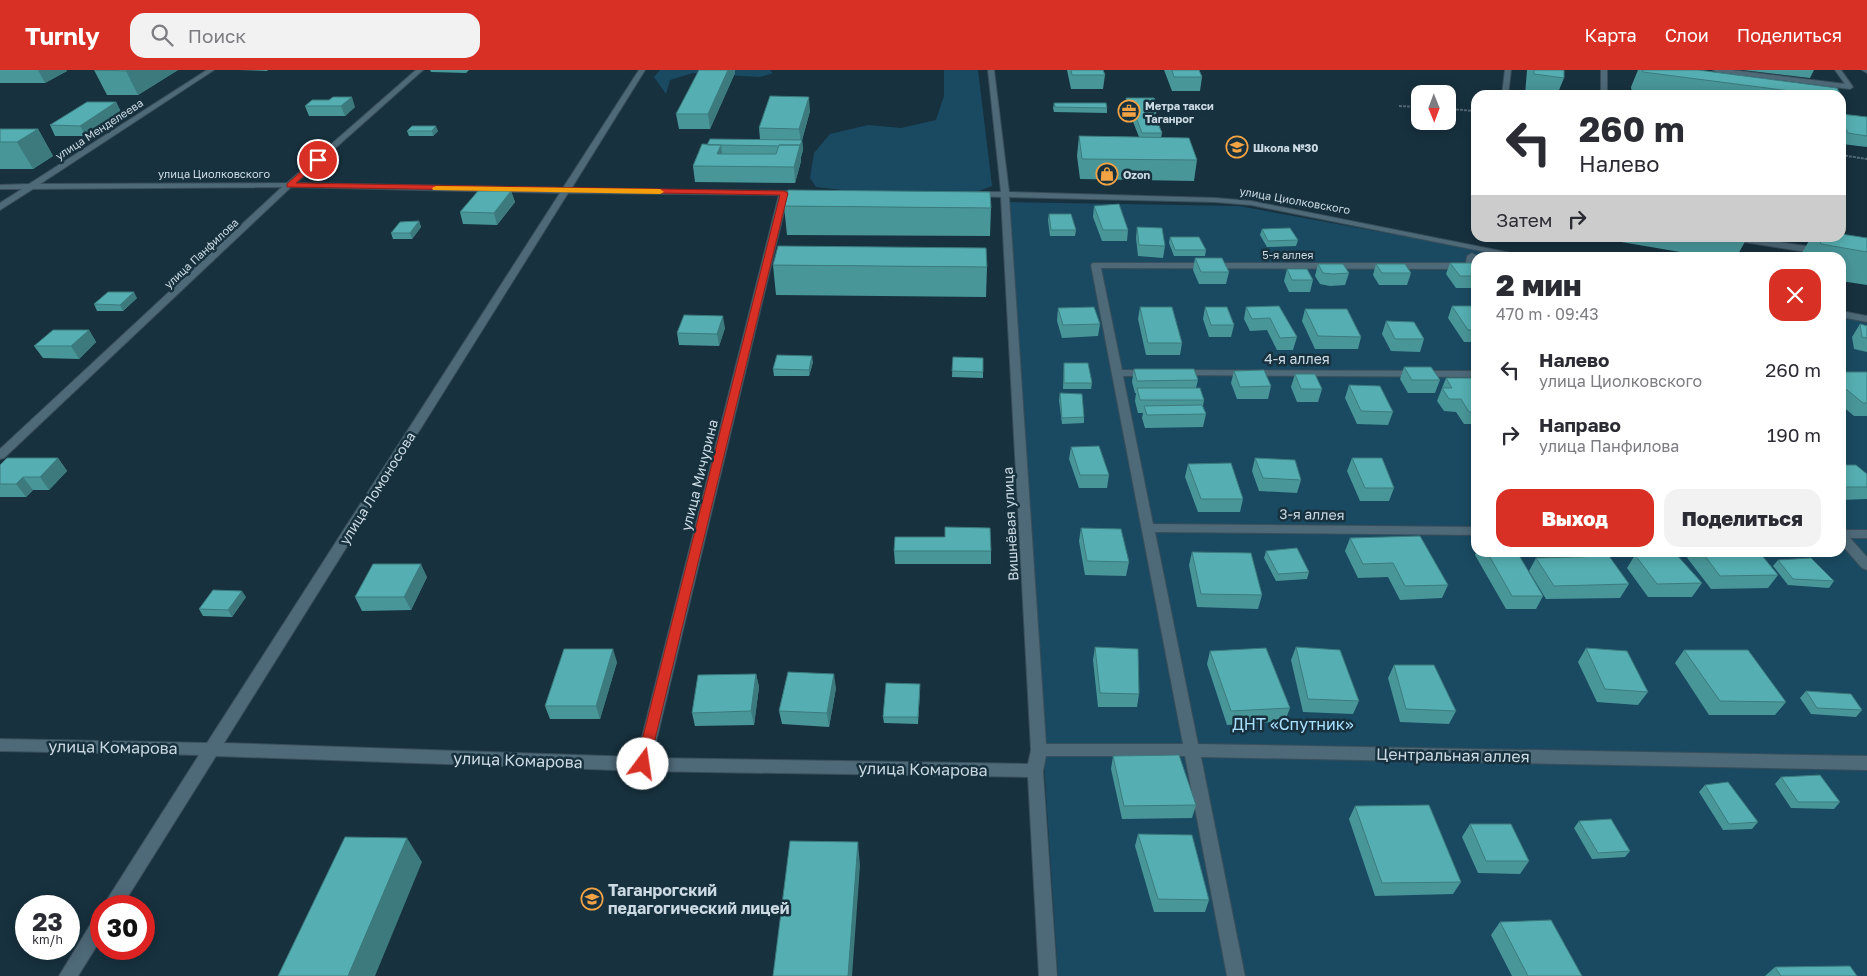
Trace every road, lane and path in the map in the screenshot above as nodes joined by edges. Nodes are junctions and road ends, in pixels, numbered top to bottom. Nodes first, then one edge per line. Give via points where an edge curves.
1 (211, 70) edge
2 (420, 70) edge
3 (642, 70) edge
4 (991, 70) edge
5 (1508, 70) edge
6 (1604, 70) edge
7 (1716, 70) edge
8 (1838, 70) edge
9 (1506, 90) edge
10 (1604, 90) edge
11 (1399, 106) dead end
12 (1411, 107) edge
13 (1456, 110) edge
14 (1471, 111) edge
15 (1846, 156) edge
16 (1867, 159) edge
17 (289, 185) junction
18 (0, 187) edge
19 (29, 187) junction
20 (566, 191) junction
21 (784, 193) junction
22 (812, 193) edge
23 (961, 194) edge
24 (1005, 194) junction
25 (0, 207) edge
26 (1763, 242) edge
27 (1501, 252) edge
28 (1824, 252) edge
29 (1471, 261) edge
30 (1846, 315) edge
31 (1867, 319) edge
32 (1117, 373) junction
33 (1471, 374) edge
34 (0, 455) edge
35 (1148, 528) junction
36 (1471, 531) edge
37 (1867, 534) edge
38 (1846, 535) edge
39 (1846, 541) edge
40 (1867, 565) edge
41 (0, 745) edge
42 (210, 749) junction
43 (1039, 750) junction
44 (1192, 750) junction
45 (1867, 763) edge
46 (643, 764) junction
47 (1036, 771) junction
48 (119, 895) edge
49 (90, 941) edge
50 (68, 976) edge
51 (1048, 976) edge
52 (1236, 976) edge

1 - 19 street, улица Менделеева
2 - 17 street, улица Панфилова
3 - 20 street, улица Ломоносова
4 - 24 street, Вишнёвая улица
5 - 9 street
6 - 10 street
7 - 8 street via 1850,87
11 - 12 path
13 - 14 path
15 - 16 path
17 - 19 street, улица Циолковского
17 - 20 street, улица Циолковского
17 - 34 street, улица Панфилова
18 - 19 street, улица Циолковского
19 - 25 street, улица Менделеева
20 - 21 street, улица Циолковского
20 - 42 street, улица Ломоносова
21 - 22 street, улица Циолковского
21 - 46 street, улица Мичурина
23 - 24 street, улица Циолковского
24 - 27 street, улица Циолковского via 1251,203
24 - 43 street, Вишнёвая улица
26 - 28 street
29 - 32 street, 5-я аллея via 1470,266 1096,265
30 - 31 street
32 - 33 street, 4-я аллея
32 - 35 street
35 - 36 street, 3-я аллея
35 - 44 street
37 - 38 street
39 - 40 street
41 - 42 street, улица Комарова
42 - 46 street, улица Комарова
42 - 48 street, улица Ломоносова
43 - 44 street, Центральная аллея
43 - 47 street, Вишнёвая улица
44 - 45 street, Центральная аллея
44 - 52 street
46 - 47 street, улица Комарова
47 - 51 street, Вишнёвая улица
49 - 50 street

